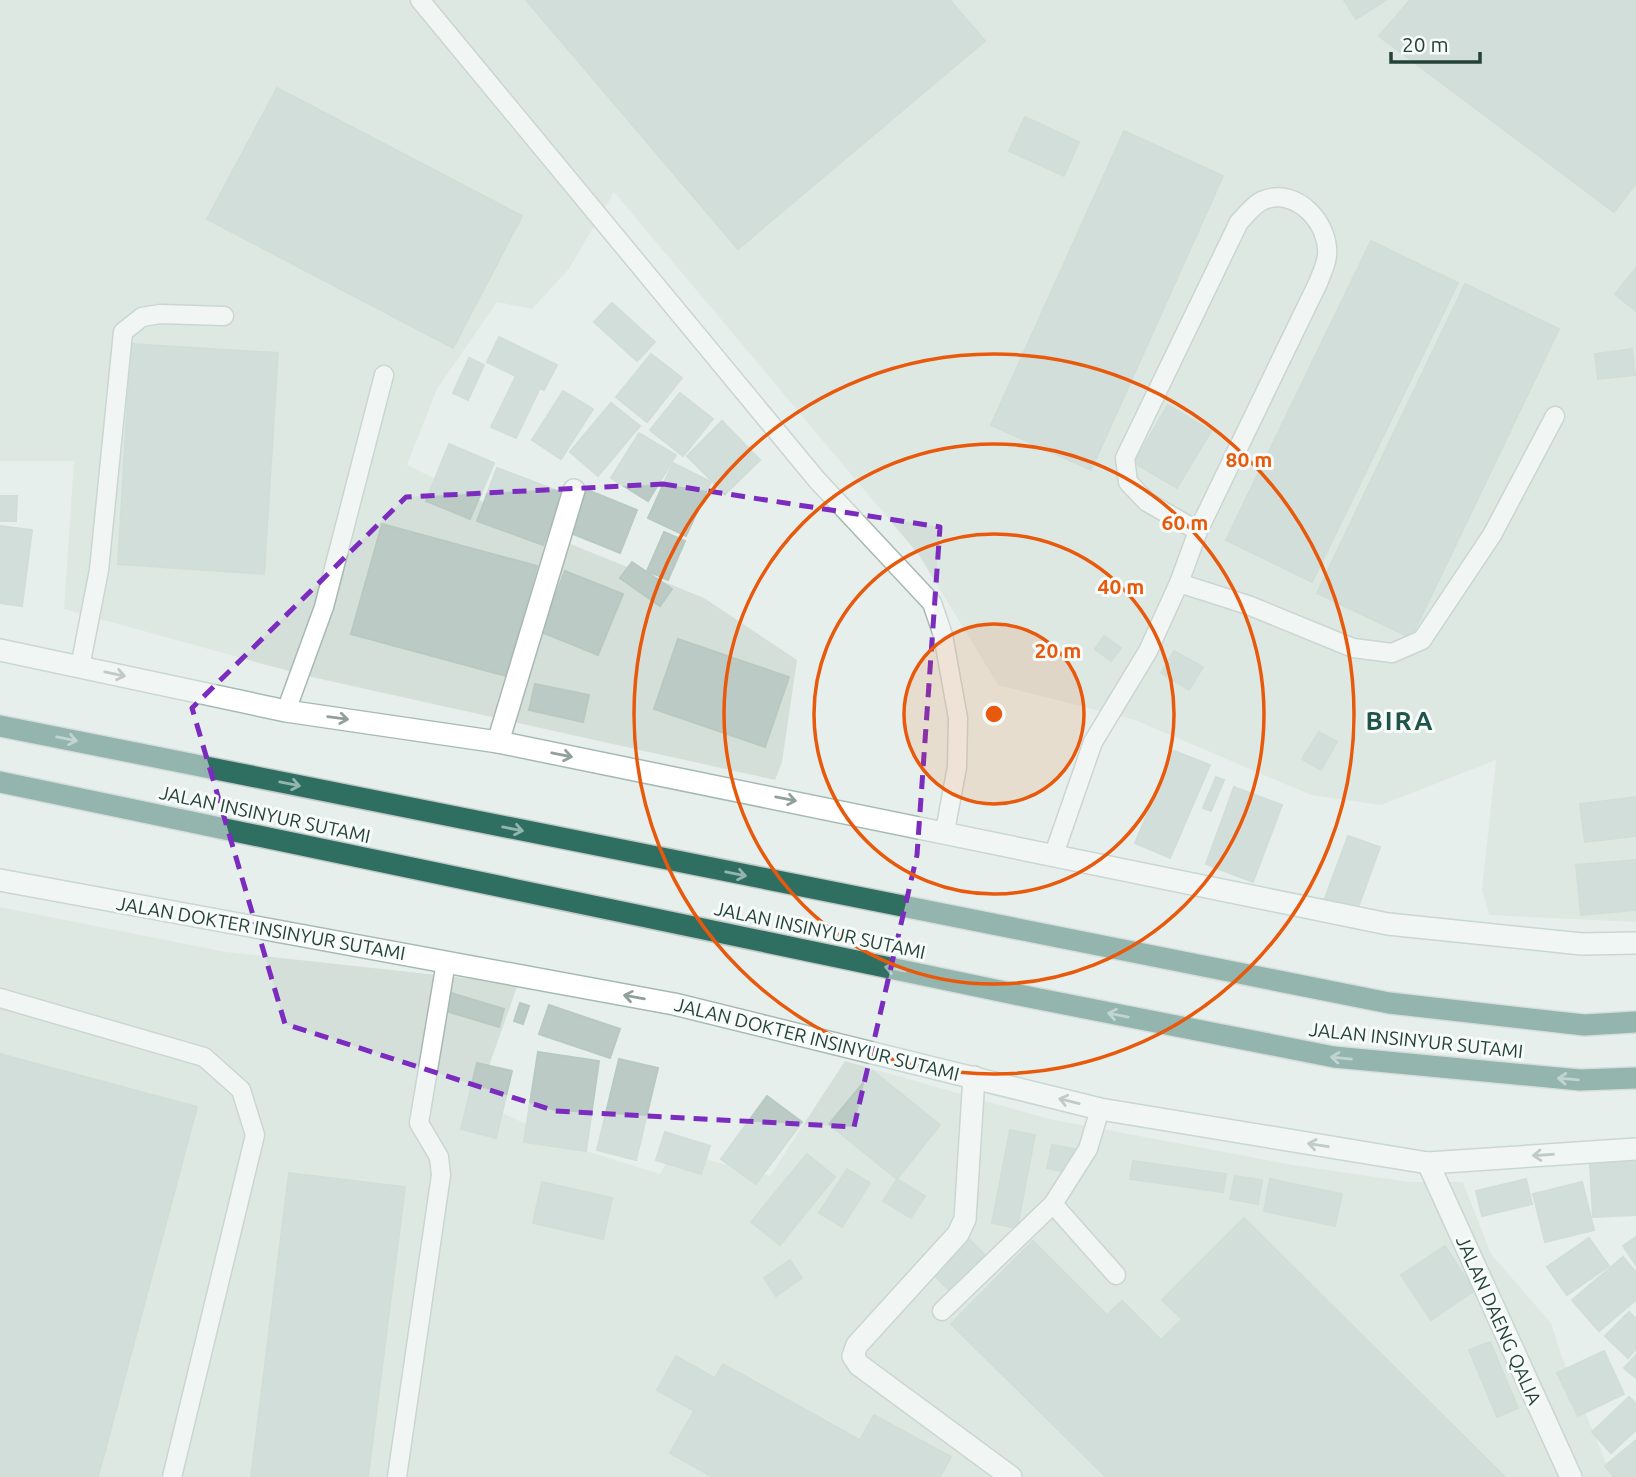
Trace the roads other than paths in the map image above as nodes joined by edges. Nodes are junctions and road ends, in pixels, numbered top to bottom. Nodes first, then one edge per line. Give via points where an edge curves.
1 (420, 0) edge
2 (224, 316) dead end
3 (384, 375) dead end
4 (1556, 416) dead end
5 (574, 490) dead end
6 (1198, 531) junction
7 (1179, 583) junction
8 (0, 650) edge
9 (80, 667) junction
10 (286, 710) junction
11 (0, 726) edge
12 (498, 742) junction
13 (0, 782) edge
14 (945, 831) junction
15 (1054, 854) junction
16 (0, 880) edge
17 (1636, 943) edge
18 (446, 962) junction
19 (0, 998) edge
20 (1636, 1022) edge
21 (974, 1077) junction
22 (1636, 1078) edge
23 (1100, 1109) junction
24 (1636, 1149) edge
25 (1428, 1163) junction
26 (1053, 1205) junction
27 (1115, 1275) dead end
28 (942, 1311) dead end
29 (172, 1477) edge
30 (397, 1477) edge
31 (1011, 1477) edge
32 (1570, 1477) edge

1 - 14 lane via 817,480 932,603 943,635 958,718 957,767
2 - 9 lane via 160,314 142,317 123,332 99,570
3 - 10 lane via 324,607
4 - 7 lane via 1492,535 1422,640 1392,653 1353,648 1248,605
5 - 12 street
6 - 6 lane via 1327,257 1325,238 1313,212 1286,197 1262,200 1239,222 1125,457 1128,482 1147,502
6 - 7 lane
7 - 15 lane via 1148,651 1093,742
8 - 9 street
9 -> 10 street
10 -> 12 street
11 -> 20 highway, JALAN INSINYUR SUTAMI via 1389,1003 1584,1025
12 -> 14 street
22 -> 13 highway, JALAN INSINYUR SUTAMI via 1580,1080 1334,1057
14 - 15 street
15 - 17 street via 1388,924 1582,944
16 - 18 street, JALAN DOKTER INSINYUR SUTAMI
21 -> 18 street, JALAN DOKTER INSINYUR SUTAMI via 674,1004
18 - 30 lane via 419,1123 439,1157 441,1175
19 - 29 lane via 204,1057 242,1090 255,1135
23 -> 21 street, JALAN DOKTER INSINYUR SUTAMI
21 - 31 street via 965,1219 958,1234 857,1345 853,1356
25 -> 23 street, JALAN DOKTER INSINYUR SUTAMI
23 - 26 lane via 1088,1149
24 -> 25 street, JALAN DOKTER INSINYUR SUTAMI
25 - 32 street, JALAN DAENG QALIA
26 - 27 lane
26 - 28 lane

